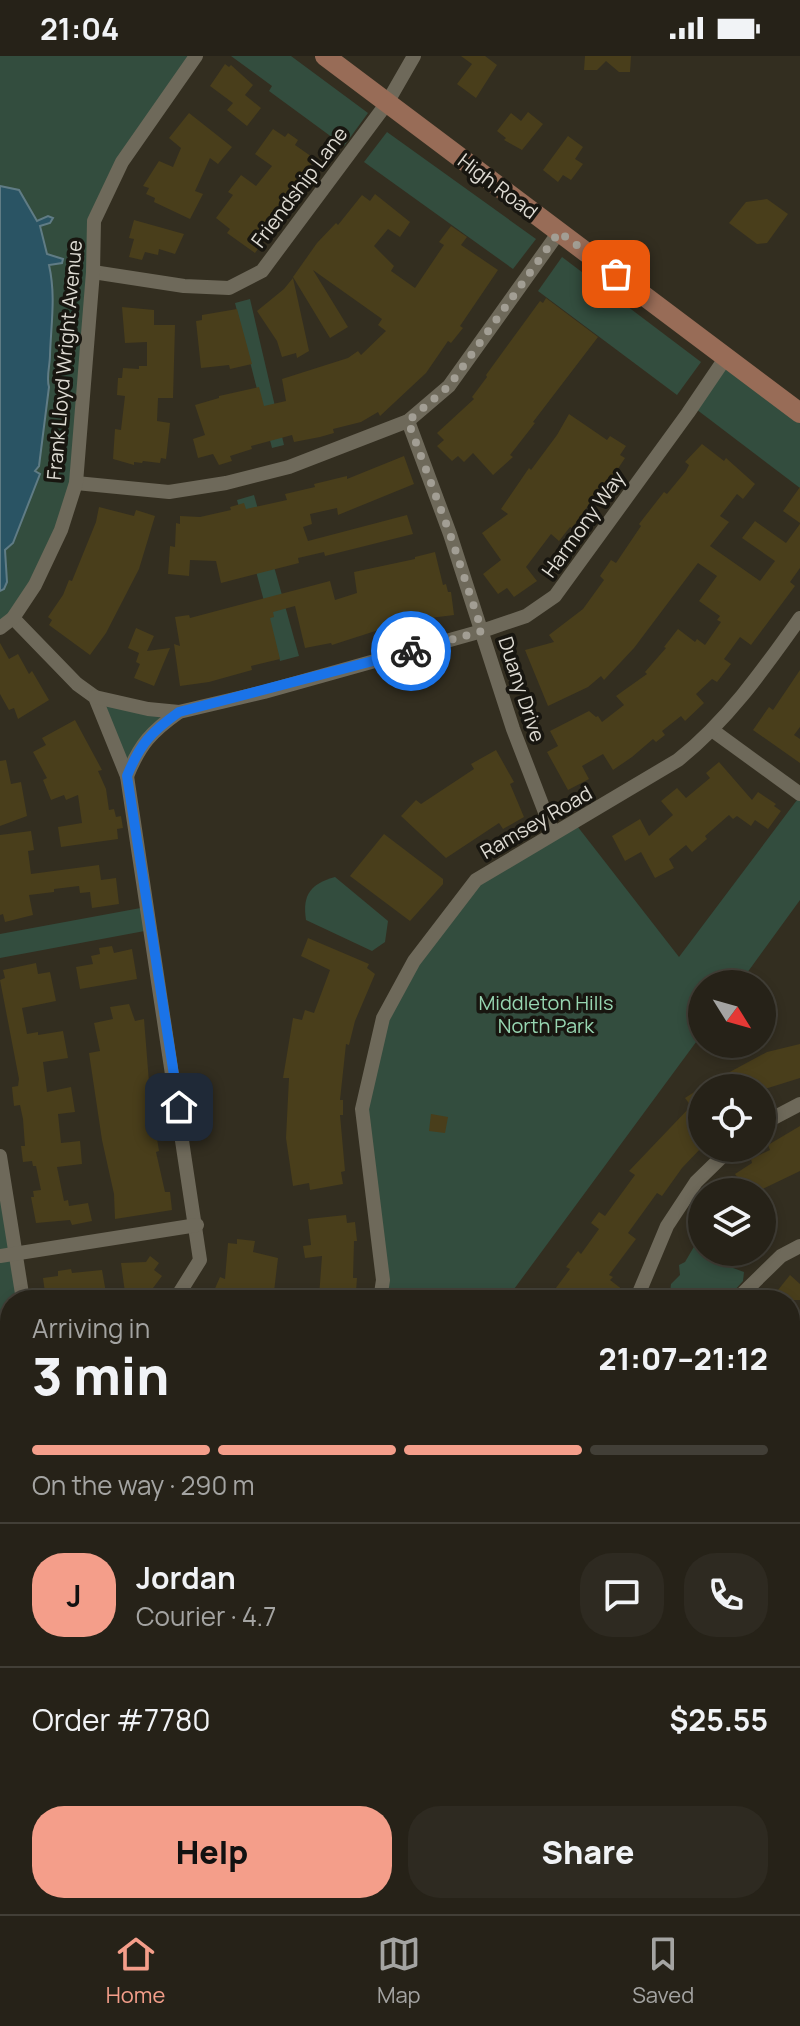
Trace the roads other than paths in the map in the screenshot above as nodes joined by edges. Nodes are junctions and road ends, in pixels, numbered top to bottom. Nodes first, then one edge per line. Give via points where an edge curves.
1 (196, 56) edge
2 (325, 56) edge
3 (414, 56) edge
4 (387, 103) junction
5 (559, 232) junction
6 (93, 272) junction
7 (726, 357) junction
8 (800, 413) edge
9 (408, 421) junction
10 (76, 483) junction
11 (13, 618) junction
12 (800, 618) edge
13 (0, 628) edge
14 (482, 631) junction
15 (95, 697) junction
16 (179, 712) junction
17 (712, 730) junction
18 (127, 776) junction
19 (800, 794) edge
20 (553, 833) junction
21 (800, 1104) edge
22 (776, 1117) edge
23 (0, 1156) edge
24 (717, 1162) edge
25 (197, 1225) junction
26 (800, 1246) edge
27 (8, 1254) edge
28 (20, 1290) edge
29 (181, 1290) edge
30 (382, 1290) edge
31 (640, 1290) edge
32 (746, 1290) edge

1 - 6 street, Frank Lloyd Wright Avenue via 122,162 94,221
2 - 4 street, High Road
3 - 4 street
4 - 5 street, High Road
4 - 6 street, Friendship Lane via 262,271 243,283 229,288 184,286
5 - 7 street, High Road
5 - 9 street via 449,386
6 - 10 street, Frank Lloyd Wright Avenue
7 - 8 street, High Road
7 - 14 street, Harmony Way via 555,596 526,616
9 - 10 street via 289,467 226,483 169,492
9 - 14 street, Duany Drive
10 - 11 street, Frank Lloyd Wright Avenue via 48,558
11 - 13 street, Frank Lloyd Wright Avenue
11 - 15 street
12 - 17 street, Ramsey Road
14 - 16 street, Harmony Way
14 - 20 street, Duany Drive
15 - 16 street, Harmony Way
15 - 18 street
16 - 18 street via 153,730
17 - 19 street
17 - 20 street, Ramsey Road via 678,760
18 - 25 street
20 - 30 street, Ramsey Road via 476,880 414,961 383,1018 362,1109
21 - 22 street
23 - 27 street
24 - 31 street via 696,1182 667,1226
25 - 27 street
25 - 29 street via 200,1260
26 - 32 street via 781,1256
27 - 28 street

